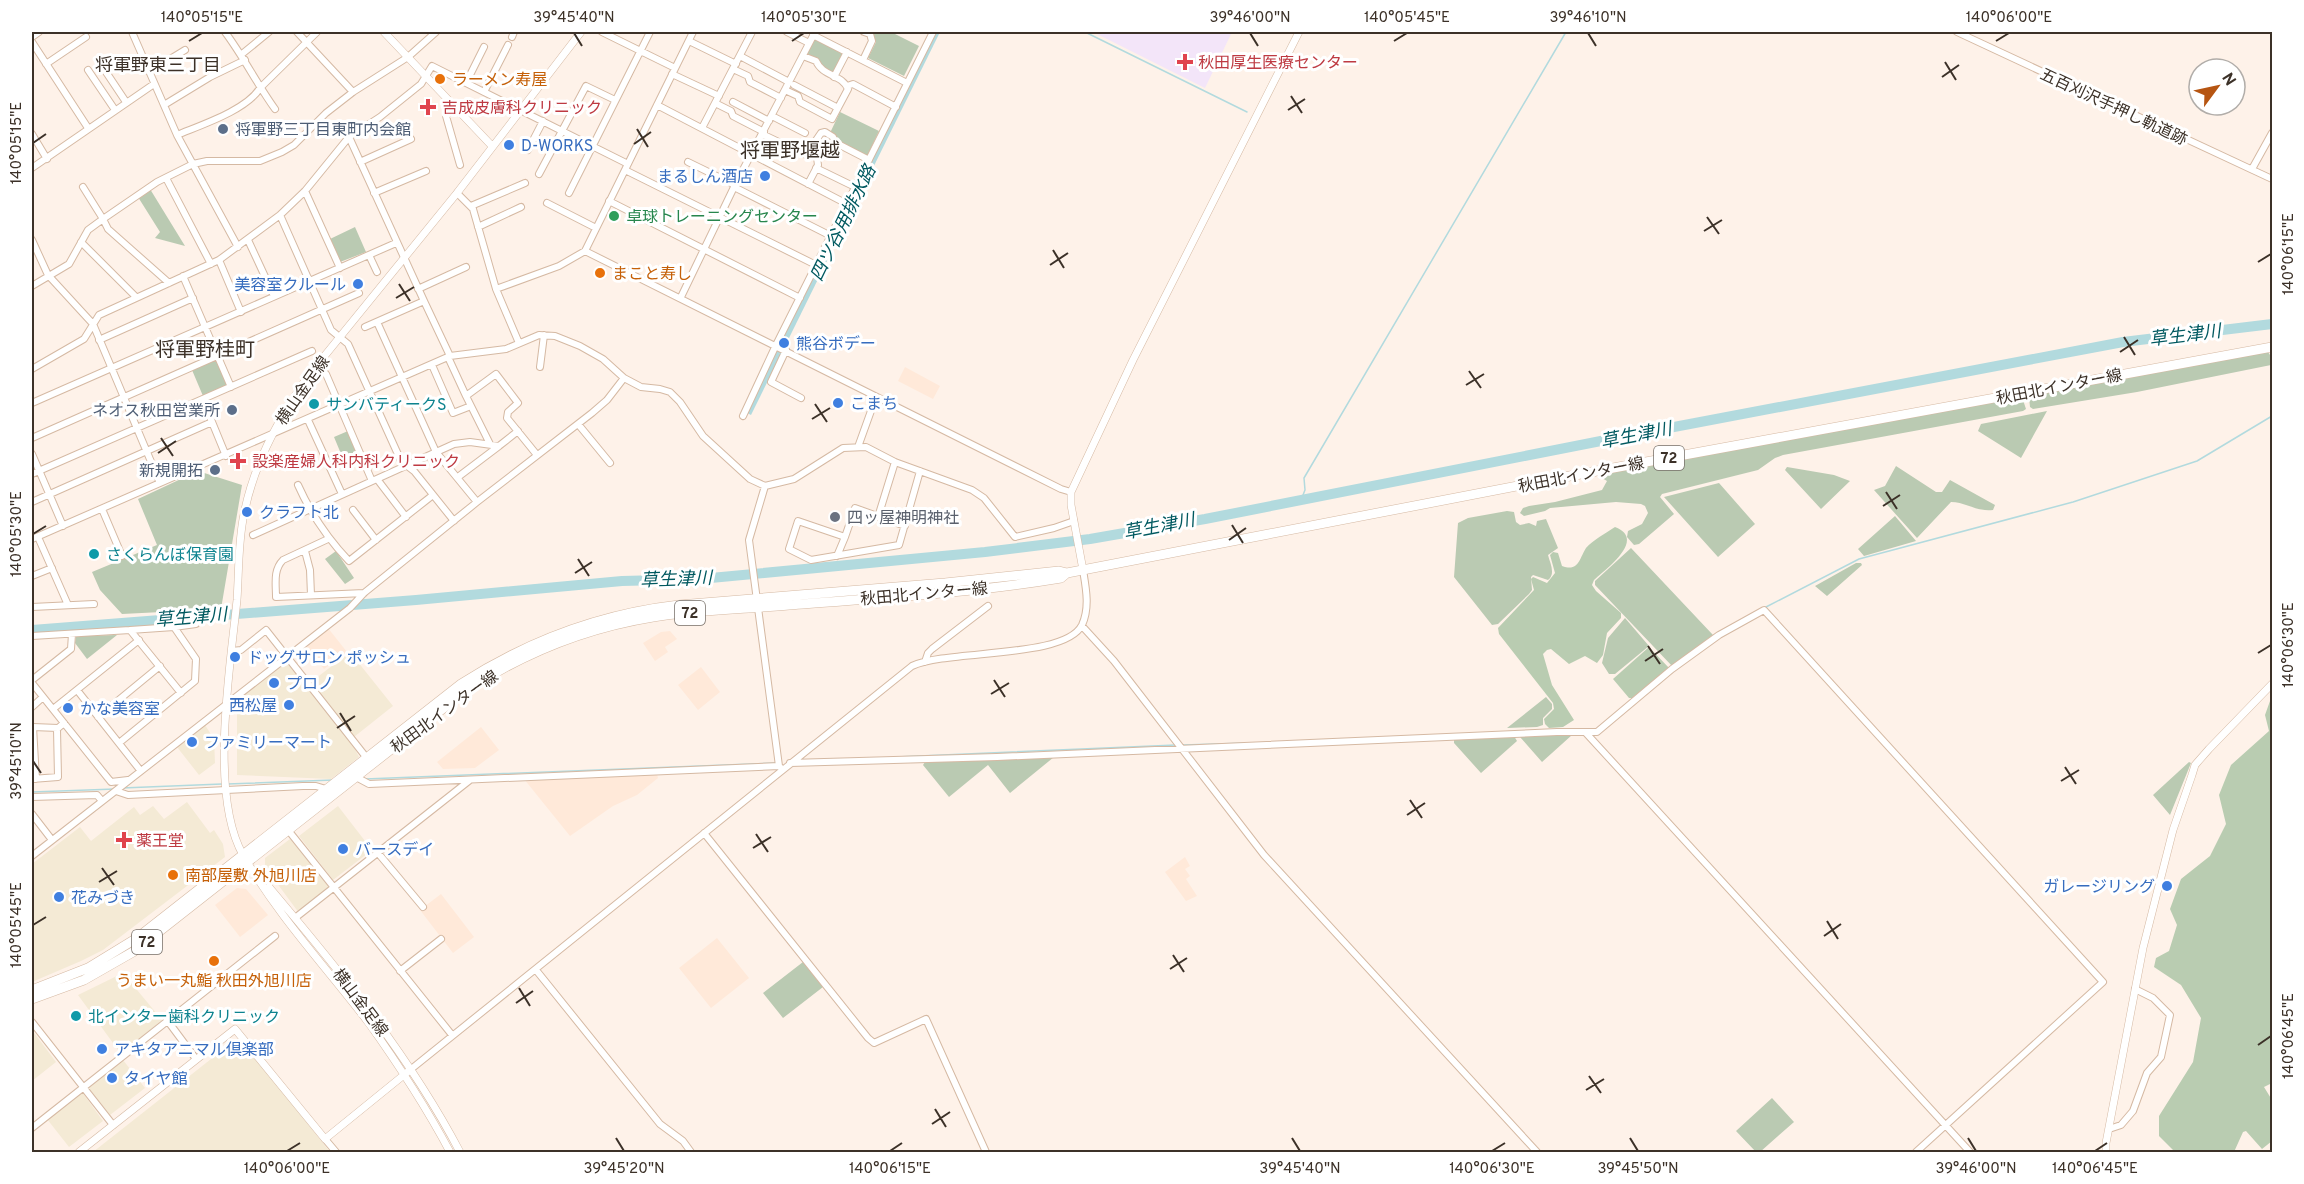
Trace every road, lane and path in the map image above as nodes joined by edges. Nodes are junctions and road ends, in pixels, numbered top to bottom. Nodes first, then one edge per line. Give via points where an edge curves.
1 (39, 32) edge
2 (132, 32) edge
3 (225, 32) edge
4 (269, 32) edge
5 (297, 32) edge
6 (317, 32) edge
7 (384, 32) edge
8 (436, 32) edge
9 (581, 32) edge
10 (602, 32) edge
11 (650, 32) edge
12 (693, 32) edge
13 (752, 32) edge
14 (787, 32) edge
15 (864, 32) edge
16 (931, 32) edge
17 (1299, 32) edge
18 (1957, 32) edge
19 (814, 33) edge
20 (32, 37) edge
21 (86, 37) dead end
22 (689, 41) junction
23 (32, 42) edge
24 (307, 42) junction
25 (809, 42) junction
26 (508, 45) dead end
27 (484, 47) dead end
28 (184, 50) dead end
29 (640, 52) junction
30 (847, 52) junction
31 (740, 56) junction
32 (803, 56) junction
33 (243, 57) junction
34 (408, 57) junction
35 (863, 60) junction
36 (46, 64) junction
37 (734, 66) junction
38 (88, 70) dead end
39 (674, 71) junction
40 (149, 72) junction
41 (426, 76) junction
42 (834, 77) junction
43 (96, 82) junction
44 (907, 82) junction
45 (466, 83) junction
46 (154, 84) junction
47 (792, 84) junction
48 (847, 86) junction
49 (260, 88) junction
50 (785, 90) junction
51 (353, 92) junction
52 (484, 92) junction
53 (719, 96) junction
54 (781, 98) junction
55 (615, 100) junction
56 (126, 102) junction
57 (733, 102) dead end
58 (715, 103) junction
59 (164, 105) junction
60 (657, 105) junction
61 (455, 107) junction
62 (896, 107) junction
63 (838, 108) junction
64 (274, 109) dead end
65 (115, 110) junction
66 (520, 110) junction
67 (771, 118) junction
68 (543, 121) junction
69 (88, 128) junction
70 (702, 128) junction
71 (561, 130) junction
72 (763, 133) junction
73 (805, 133) dead end
74 (2272, 133) edge
75 (32, 134) edge
76 (177, 135) junction
77 (349, 137) junction
78 (411, 139) dead end
79 (815, 143) junction
80 (592, 146) junction
81 (492, 147) junction
82 (528, 150) dead end
83 (751, 154) junction
84 (806, 155) junction
85 (46, 159) junction
86 (869, 160) junction
87 (360, 162) junction
88 (687, 162) dead end
89 (193, 164) junction
90 (460, 165) dead end
91 (817, 165) junction
92 (626, 167) junction
93 (32, 168) edge
94 (2252, 169) junction
95 (426, 171) dead end
96 (539, 174) dead end
97 (166, 178) junction
98 (2272, 179) edge
99 (525, 183) dead end
100 (808, 184) junction
101 (735, 186) junction
102 (83, 187) dead end
103 (855, 187) junction
104 (305, 191) junction
105 (374, 193) junction
106 (457, 193) junction
107 (569, 193) dead end
108 (609, 201) junction
109 (547, 203) dead end
110 (847, 204) junction
111 (471, 206) junction
112 (521, 207) dead end
113 (280, 215) junction
114 (720, 216) junction
115 (103, 219) junction
116 (478, 226) junction
117 (596, 228) junction
118 (831, 236) junction
119 (32, 240) edge
120 (248, 240) junction
121 (81, 242) junction
122 (396, 243) junction
123 (238, 247) junction
124 (705, 250) junction
125 (585, 251) junction
126 (369, 255) junction
127 (403, 258) junction
128 (219, 261) junction
129 (211, 264) junction
130 (816, 265) junction
131 (466, 267) dead end
132 (340, 268) junction
133 (377, 272) dead end
134 (48, 275) junction
135 (183, 276) junction
136 (309, 282) junction
137 (169, 283) junction
138 (32, 286) edge
139 (418, 289) junction
140 (496, 289) junction
141 (360, 293) dead end
142 (274, 296) junction
143 (136, 297) junction
144 (681, 297) junction
145 (800, 297) junction
146 (193, 298) junction
147 (424, 301) junction
148 (321, 310) junction
149 (241, 312) junction
150 (377, 322) junction
151 (93, 324) junction
152 (206, 327) junction
153 (365, 327) dead end
154 (544, 335) junction
155 (339, 338) junction
156 (99, 340) junction
157 (519, 343) junction
158 (2272, 347) edge
159 (781, 348) junction
160 (312, 351) dead end
161 (218, 356) junction
162 (449, 356) junction
163 (432, 364) junction
164 (540, 367) dead end
165 (32, 369) edge
166 (111, 369) junction
167 (326, 374) dead end
168 (402, 377) junction
169 (624, 378) junction
170 (231, 387) junction
171 (370, 392) junction
172 (466, 396) junction
173 (876, 397) junction
174 (123, 398) junction
175 (801, 398) dead end
176 (203, 400) junction
177 (32, 404) edge
178 (339, 405) junction
179 (471, 406) junction
180 (743, 416) dead end
181 (308, 420) junction
182 (212, 422) junction
183 (578, 424) junction
184 (136, 428) junction
185 (518, 431) junction
186 (271, 436) junction
187 (32, 438) edge
188 (490, 444) junction
189 (500, 446) junction
190 (858, 447) junction
191 (146, 451) junction
192 (436, 452) junction
193 (32, 454) edge
194 (537, 455) junction
195 (226, 456) junction
196 (895, 462) junction
197 (610, 463) dead end
198 (406, 465) junction
199 (39, 471) junction
200 (920, 471) junction
201 (32, 474) edge
202 (458, 477) junction
203 (375, 480) junction
204 (160, 483) junction
205 (298, 485) dead end
206 (765, 486) junction
207 (1071, 492) junction
208 (49, 494) junction
209 (342, 495) junction
210 (433, 495) junction
211 (32, 502) edge
212 (477, 502) junction
213 (102, 509) junction
214 (309, 510) junction
215 (353, 510) dead end
216 (406, 517) junction
217 (878, 517) junction
218 (454, 521) junction
219 (1074, 523) junction
220 (63, 526) junction
221 (905, 526) junction
222 (253, 535) dead end
223 (845, 537) junction
224 (35, 538) edge
225 (328, 539) junction
226 (376, 540) junction
227 (305, 551) junction
228 (122, 556) dead end
229 (837, 556) junction
230 (52, 568) junction
231 (1083, 570) junction
232 (32, 576) edge
233 (364, 593) junction
234 (311, 595) junction
235 (757, 603) junction
236 (94, 604) dead end
237 (68, 605) junction
238 (988, 606) dead end
239 (32, 607) edge
240 (196, 624) dead end
241 (1082, 626) junction
242 (174, 627) junction
243 (130, 630) junction
244 (72, 634) junction
245 (32, 636) edge
246 (139, 640) junction
247 (232, 651) junction
248 (286, 656) junction
249 (925, 662) junction
250 (160, 666) junction
251 (32, 681) edge
252 (2272, 684) edge
253 (77, 690) junction
254 (181, 693) junction
255 (43, 697) junction
256 (227, 704) junction
257 (32, 707) edge
258 (53, 709) junction
259 (98, 717) junction
260 (61, 725) junction
261 (1586, 733) junction
262 (119, 743) junction
263 (1183, 749) junction
264 (366, 757) junction
265 (792, 762) junction
266 (780, 765) junction
267 (140, 770) junction
268 (34, 779) edge
269 (353, 779) junction
270 (471, 780) junction
271 (126, 782) junction
272 (226, 786) junction
273 (330, 786) junction
274 (117, 791) junction
275 (32, 796) edge
276 (102, 801) junction
277 (32, 814) edge
278 (288, 830) junction
279 (704, 833) junction
280 (52, 840) junction
281 (378, 853) junction
282 (32, 856) edge
283 (246, 858) junction
284 (334, 888) junction
285 (423, 907) dead end
286 (295, 918) junction
287 (275, 936) dead end
288 (441, 939) dead end
289 (536, 970) junction
290 (400, 971) junction
291 (2135, 989) junction
292 (32, 990) edge
293 (32, 999) edge
294 (167, 1020) junction
295 (32, 1022) edge
296 (452, 1035) junction
297 (196, 1059) junction
298 (407, 1072) junction
299 (84, 1087) junction
300 (113, 1125) junction
301 (1945, 1126) junction
302 (32, 1128) edge
303 (2109, 1129) junction
304 (325, 1139) junction
305 (79, 1152) edge
306 (336, 1152) edge
307 (450, 1152) edge
308 (459, 1152) edge
309 (691, 1152) edge
310 (986, 1152) edge
311 (1537, 1152) edge
312 (1916, 1152) edge
313 (1970, 1152) edge
314 (2106, 1152) edge

1 - 20 street
2 - 40 street
3 - 33 street
4 - 33 street
5 - 24 street
6 - 24 street
7 - 34 street
8 - 34 street
9 - 66 street, 横山金足線
10 - 29 street
11 - 29 street
12 - 22 street
13 - 31 street
14 - 25 street
15 - 35 street via 870,34 872,41
16 - 44 street
17 - 207 street via 1133,360
18 - 94 street, 五百刈沢手押し軌道跡
19 - 25 street
19 - 30 street
21 - 36 street
22 - 37 street
22 - 39 street
23 - 36 street
24 - 49 street
24 - 51 street
25 - 32 street
26 - 52 street
27 - 45 street
28 - 40 street
29 - 39 street
29 - 55 street
30 - 35 street
30 - 42 street
31 - 37 street
31 - 47 street
32 - 42 street via 816,61 820,69
32 - 47 street
33 - 49 street
33 - 59 street
34 - 41 street
34 - 51 street
35 - 44 street
36 - 69 street
37 - 53 street
37 - 54 street via 750,82
38 - 43 street
39 - 53 street
39 - 60 street
40 - 46 street
41 - 45 street via 432,66
41 - 61 street
41 - 77 street via 380,117
42 - 48 street
43 - 56 street via 106,72
43 - 65 street
44 - 62 street
45 - 52 street
46 - 56 street
46 - 59 street
47 - 50 street
47 - 63 street
48 - 62 street via 853,84
48 - 63 street
49 - 64 street
49 - 76 street via 255,97
50 - 54 street
50 - 63 street via 832,119
51 - 89 street via 282,152 260,161
52 - 66 street
53 - 58 street
54 - 67 street
55 - 71 street via 586,86
55 - 80 street
56 - 65 street
57 - 67 street
58 - 70 street
58 - 72 street
59 - 76 street
60 - 70 street
60 - 92 street
61 - 81 street
61 - 90 street via 447,116
62 - 86 street
65 - 69 street
66 - 68 street
66 - 81 street, 横山金足線
67 - 72 street
67 - 73 street
68 - 71 street
68 - 82 street
69 - 85 street
70 - 83 street
71 - 80 street
71 - 96 street
72 - 83 street
72 - 84 street
74 - 94 street
75 - 85 street
76 - 89 street
77 - 87 street
77 - 104 street
78 - 87 street
79 - 84 street
79 - 86 street via 825,132 836,143
79 - 91 street
80 - 92 street
80 - 107 street
81 - 106 street, 横山金足線
83 - 100 street
83 - 101 street
84 - 91 street
85 - 93 street
86 - 103 street
87 - 105 street
88 - 101 street
89 - 97 street
89 - 123 street
91 - 100 street
91 - 103 street
92 - 108 street
92 - 114 street
94 - 98 street, 五百刈沢手押し軌道跡
95 - 105 street
97 - 115 street
97 - 129 street
99 - 111 street
100 - 110 street
101 - 114 street
101 - 118 street
102 - 115 street
103 - 110 street
104 - 113 street
104 - 132 street
105 - 122 street
106 - 111 street
106 - 127 street, 横山金足線
108 - 117 street
108 - 124 street
109 - 117 street
110 - 118 street
111 - 116 street
112 - 116 street
113 - 120 street
113 - 136 street
114 - 124 street
114 - 130 street
115 - 121 street via 88,230
115 - 137 street via 108,229
116 - 140 street
117 - 125 street
118 - 130 street
119 - 134 street
120 - 123 street
120 - 142 street
121 - 134 street via 69,264
121 - 143 street
122 - 126 street
122 - 127 street
123 - 128 street
124 - 144 street
124 - 145 street
125 - 140 street via 559,266
125 - 144 street
126 - 132 street
126 - 133 street
127 - 139 street
127 - 155 street, 横山金足線
128 - 129 street
128 - 149 street
129 - 135 street
130 - 145 street
131 - 139 street
132 - 136 street
134 - 138 street
134 - 151 street
135 - 137 street
135 - 146 street
136 - 142 street
136 - 148 street
137 - 143 street
139 - 147 street
140 - 157 street
141 - 148 street
142 - 149 street
143 - 151 street via 99,315
144 - 159 street
145 - 159 street
146 - 152 street
146 - 156 street
147 - 150 street
147 - 162 street
148 - 155 street
148 - 161 street
149 - 152 street
150 - 153 street
150 - 168 street
151 - 156 street
151 - 165 street via 84,339
152 - 161 street
152 - 166 street
154 - 157 street
154 - 164 street
154 - 169 street via 555,336 603,359
155 - 171 street via 348,344
155 - 186 street, 横山金足線 via 290,402
156 - 166 street
157 - 162 street via 506,349
158 - 231 main road, 秋田北インター線 / 72
159 - 173 street
159 - 175 street via 771,382
159 - 180 street
160 - 170 street
161 - 170 street
161 - 174 street
162 - 163 street
162 - 172 street
163 - 168 street
163 - 179 street via 453,413
166 - 174 street
166 - 177 street
167 - 178 street
168 - 171 street
168 - 192 street
169 - 183 street via 607,400
169 - 206 street via 641,387 670,392 703,436 750,478
170 - 176 street
171 - 178 street
171 - 198 street
172 - 179 street
172 - 185 street via 496,374 518,403 507,418
173 - 190 street
173 - 207 street
174 - 184 street
174 - 187 street
176 - 182 street
176 - 184 street
178 - 181 street
178 - 203 street
179 - 188 street
181 - 186 street
181 - 209 street
182 - 191 street
182 - 195 street
183 - 194 street
183 - 197 street
184 - 191 street
184 - 199 street
185 - 189 street
185 - 194 street
186 - 195 street
186 - 247 street, 横山金足線 via 244,514
188 - 189 street
188 - 192 street via 454,444
189 - 202 street
190 - 196 street via 866,447
190 - 206 street via 843,448 794,478
191 - 204 street
191 - 208 street
192 - 198 street
192 - 202 street
193 - 199 street
194 - 212 street
195 - 204 street
196 - 200 street
196 - 217 street
198 - 203 street
198 - 210 street
199 - 201 street
199 - 208 street
200 - 219 street via 984,498 1015,537
200 - 221 street
202 - 212 street
203 - 209 street
203 - 216 street
204 - 213 street
205 - 214 street
206 - 235 street via 749,540
207 - 219 street
208 - 211 street
208 - 220 street
209 - 214 street
210 - 216 street
210 - 218 street
212 - 218 street
213 - 220 street
213 - 228 street
214 - 222 street
214 - 225 street
215 - 226 street
216 - 226 street
217 - 221 street
217 - 223 street via 855,508
218 - 233 street
219 - 231 street
220 - 224 street
221 - 229 street via 899,545
223 - 229 street
223 - 229 street via 798,521 789,549 811,560
224 - 230 street
225 - 226 street via 349,561
225 - 227 street
227 - 234 street
227 - 234 street via 279,565 276,597
230 - 232 street
230 - 237 street
231 - 235 main road, 秋田北インター線 / 72 via 1060,578 985,588
231 - 241 street via 1087,601
233 - 234 street
233 - 248 street
235 - 264 main road, 秋田北インター線 / 72 via 643,610 548,637 461,684
235 - 266 street
235 - 269 main road, 秋田北インター線 / 72 via 639,620 594,630 541,650 464,692
236 - 237 street
237 - 239 street
238 - 249 street via 927,653
240 - 242 street
241 - 249 street via 1074,635 1047,646
241 - 263 street
242 - 243 street
242 - 254 street via 196,659 195,681
243 - 244 street
243 - 246 street
244 - 245 street
244 - 251 street via 71,648
246 - 250 street
246 - 253 street
247 - 248 street via 241,650 266,630
247 - 256 street, 横山金足線
248 - 256 street
248 - 264 street
249 - 265 street via 912,666
250 - 254 street
250 - 259 street
251 - 255 street
252 - 291 street via 2195,765 2158,883
253 - 258 street
253 - 259 street
254 - 262 street
255 - 257 street
255 - 258 street
256 - 267 street
256 - 272 street, 横山金足線
258 - 260 street
259 - 262 street
260 - 268 street via 58,777
260 - 268 street via 33,727
260 - 271 street via 111,782
261 - 263 street
261 - 301 street
261 - 301 street via 1605,728 1657,681 1719,635 1764,610 2103,982
262 - 267 street
263 - 265 street
263 - 311 street via 1264,855
264 - 269 main road, 秋田北インター線 / 72
265 - 266 street
266 - 270 street
266 - 279 street
267 - 271 street
269 - 270 street via 369,784
269 - 273 main road, 秋田北インター線 / 72
269 - 278 main road, 秋田北インター線 / 72
270 - 281 street
271 - 274 street
272 - 273 street
272 - 274 street via 128,795
272 - 283 street, 横山金足線 via 234,836
273 - 283 main road, 秋田北インター線 / 72
274 - 276 street
275 - 276 street via 98,795
276 - 280 street
277 - 280 street
278 - 283 main road, 秋田北インター線 / 72
278 - 284 street
279 - 289 street
279 - 310 street via 868,1038 874,1043 926,1019
280 - 282 street
281 - 284 street
281 - 285 street
283 - 286 street, 横山金足線
283 - 292 main road, 秋田北インター線 / 72 via 112,955
283 - 293 main road, 秋田北インター線 / 72 via 120,960 75,984
283 - 298 street, 横山金足線 via 282,914
284 - 286 street
284 - 290 street
286 - 298 street, 横山金足線 via 375,1018
287 - 294 street
288 - 290 street
289 - 296 street
289 - 309 street via 660,1124
290 - 296 street
291 - 303 street
291 - 303 street via 2170,1015 2161,1057 2147,1073 2133,1112 2121,1125
294 - 297 street
294 - 299 street
295 - 299 street
296 - 298 street
297 - 300 street
297 - 304 street via 235,1029
298 - 304 street
298 - 307 street, 横山金足線
298 - 308 street, 横山金足線 via 441,1117
299 - 300 street
299 - 302 street
300 - 305 street
301 - 312 street
301 - 313 street
303 - 314 street
304 - 306 street

